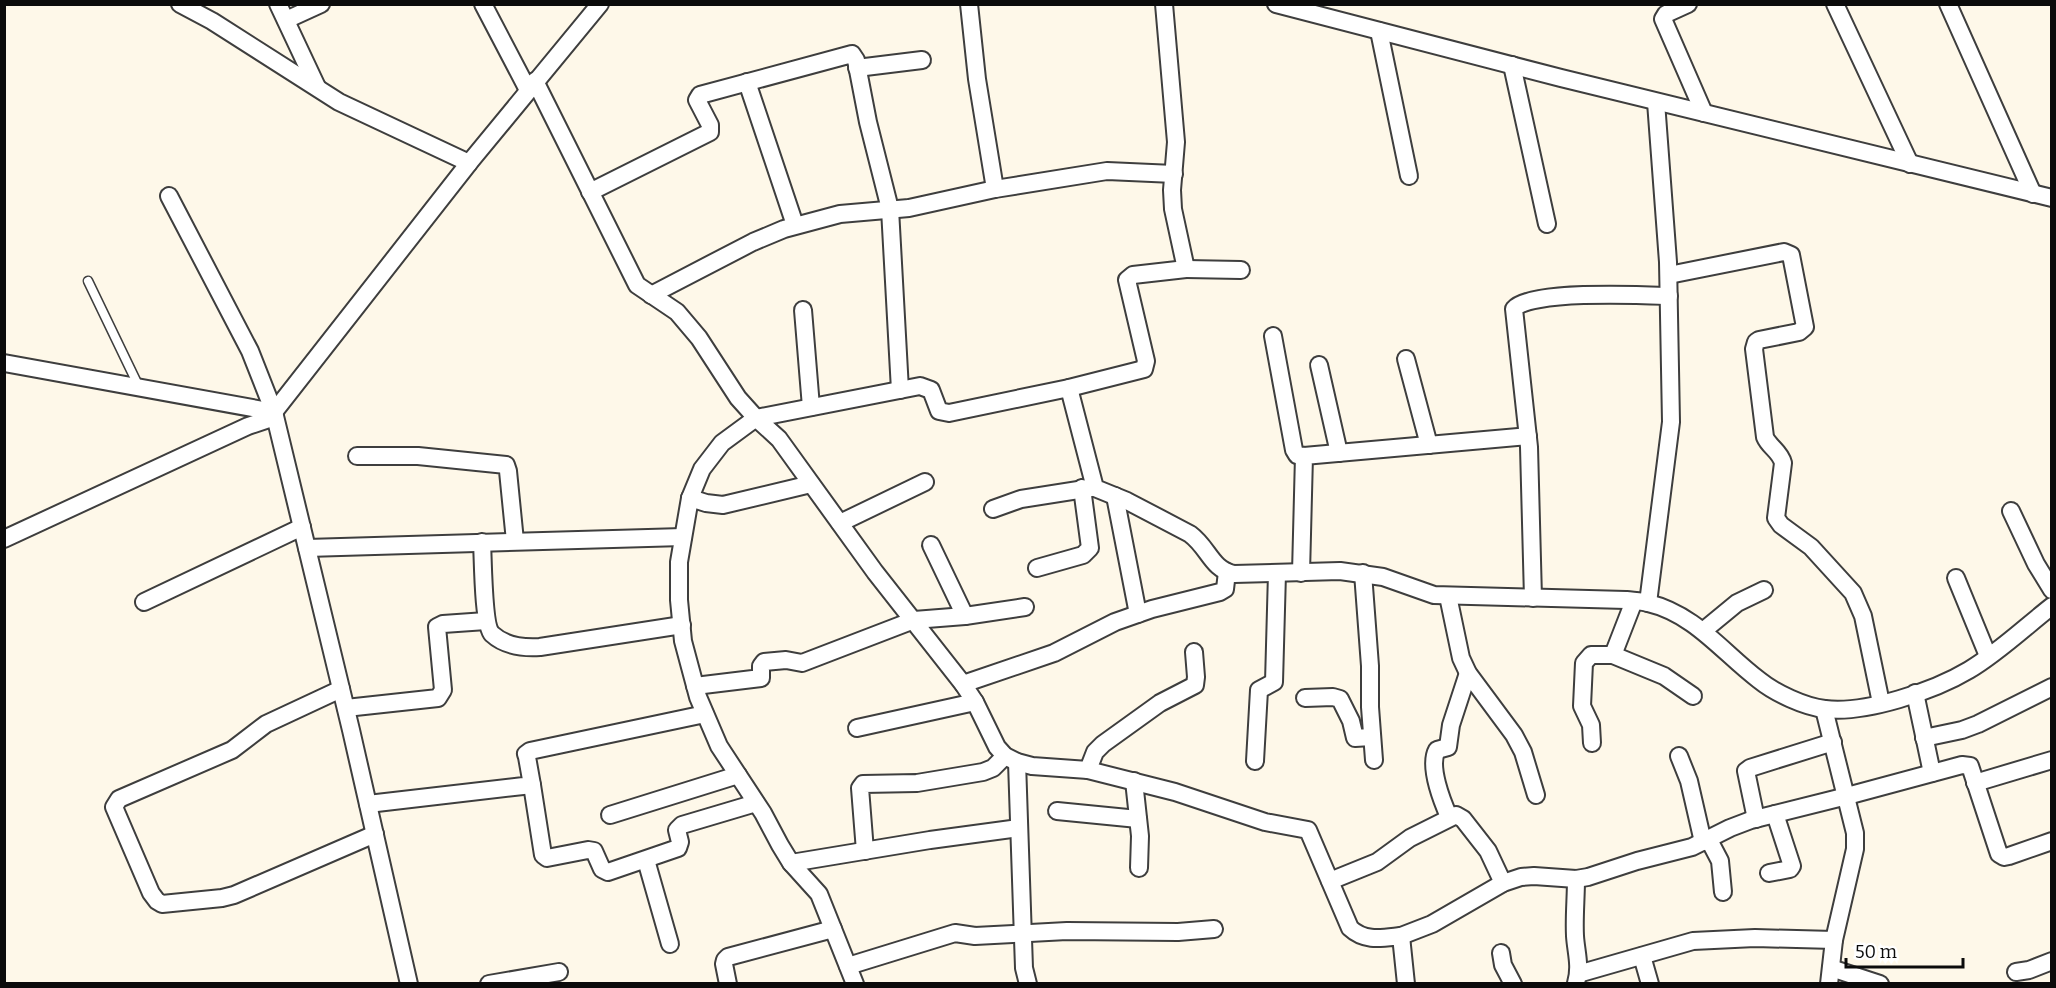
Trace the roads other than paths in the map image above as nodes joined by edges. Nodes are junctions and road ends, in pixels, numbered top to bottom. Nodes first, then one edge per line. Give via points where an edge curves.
1 (180, 4) edge
2 (321, 4) edge
3 (483, 4) edge
4 (600, 4) edge
5 (969, 4) edge
6 (1164, 4) edge
7 (1276, 4) edge
8 (1688, 4) edge
9 (1835, 4) edge
10 (1948, 4) edge
11 (282, 12) edge
12 (1379, 31) junction
13 (922, 60) dead end
14 (1512, 65) junction
15 (857, 68) junction
16 (747, 82) junction
17 (532, 86) junction
18 (317, 87) junction
19 (1656, 102) junction
20 (1704, 113) junction
21 (469, 163) junction
22 (1910, 164) junction
23 (1174, 174) junction
24 (1409, 176) dead end
25 (995, 189) junction
26 (590, 192) junction
27 (2033, 194) junction
28 (169, 195) dead end
29 (2052, 198) edge
30 (890, 208) junction
31 (1547, 224) dead end
32 (795, 225) junction
33 (1186, 269) junction
34 (1241, 270) dead end
35 (1669, 275) junction
36 (88, 281) dead end
37 (651, 295) junction
38 (1670, 296) junction
39 (803, 310) dead end
40 (1273, 336) dead end
41 (1406, 359) dead end
42 (4, 363) edge
43 (1319, 365) dead end
44 (139, 387) junction
45 (1070, 388) junction
46 (900, 390) junction
47 (811, 407) junction
48 (274, 415) junction
49 (756, 418) junction
50 (1528, 436) junction
51 (1429, 445) junction
52 (1339, 453) junction
53 (357, 456) dead end
54 (1304, 456) junction
55 (925, 482) dead end
56 (811, 484) junction
57 (1088, 488) junction
58 (1115, 496) junction
59 (690, 498) junction
60 (993, 509) dead end
61 (2011, 511) dead end
62 (840, 523) junction
63 (302, 527) junction
64 (683, 537) junction
65 (4, 539) edge
66 (514, 541) junction
67 (482, 542) junction
68 (931, 544) dead end
69 (307, 548) junction
70 (1037, 568) dead end
71 (1227, 572) junction
72 (1277, 573) junction
73 (1301, 573) junction
74 (1363, 573) junction
75 (1956, 578) dead end
76 (1764, 590) dead end
77 (2052, 590) edge
78 (1448, 596) junction
79 (1533, 598) junction
80 (144, 602) dead end
81 (1641, 602) junction
82 (2052, 606) edge
83 (1025, 607) dead end
84 (1138, 614) junction
85 (965, 616) junction
86 (914, 620) junction
87 (486, 621) junction
88 (681, 625) junction
89 (1703, 631) junction
90 (1194, 652) dead end
91 (1612, 655) junction
92 (1988, 656) junction
93 (1468, 672) junction
94 (963, 684) junction
95 (695, 686) junction
96 (2052, 687) edge
97 (341, 689) junction
98 (1915, 693) junction
99 (1693, 696) dead end
100 (1305, 698) dead end
101 (975, 702) junction
102 (1881, 703) junction
103 (346, 708) junction
104 (1824, 709) junction
105 (705, 714) junction
106 (857, 728) dead end
107 (1371, 737) junction
108 (1924, 738) junction
109 (1592, 742) dead end
110 (1833, 742) junction
111 (1679, 756) dead end
112 (1011, 759) junction
113 (1374, 760) dead end
114 (2052, 760) edge
115 (1254, 761) dead end
116 (1088, 770) junction
117 (1932, 773) junction
118 (738, 775) junction
119 (1134, 781) junction
120 (1976, 783) junction
121 (532, 785) junction
122 (1536, 795) dead end
123 (1847, 796) junction
124 (756, 803) junction
125 (368, 804) junction
126 (1057, 811) dead end
127 (1775, 814) junction
128 (610, 815) dead end
129 (1449, 817) junction
130 (1138, 819) junction
131 (1756, 819) junction
132 (1019, 828) junction
133 (375, 834) junction
134 (1706, 841) junction
135 (2052, 842) edge
136 (864, 851) junction
137 (646, 860) junction
138 (791, 863) junction
139 (1139, 868) dead end
140 (1769, 873) dead end
141 (1576, 879) junction
142 (1330, 881) junction
143 (1503, 883) junction
144 (1723, 892) dead end
145 (833, 929) junction
146 (1214, 929) dead end
147 (1023, 933) junction
148 (1401, 936) junction
149 (1834, 940) junction
150 (670, 944) dead end
151 (1501, 953) dead end
152 (1642, 956) junction
153 (2052, 962) edge
154 (848, 966) junction
155 (559, 972) dead end
156 (2016, 972) dead end
157 (1830, 976) edge
158 (1577, 979) edge
159 (409, 984) edge
160 (489, 984) edge
161 (728, 984) edge
162 (855, 984) edge
163 (1028, 984) edge
164 (1406, 984) edge
165 (1513, 984) edge
166 (1650, 984) edge
167 (1880, 984) edge

1 - 18 street
2 - 11 street
3 - 17 street
4 - 17 street
5 - 25 street
6 - 23 street via 1176,142
7 - 12 street
8 - 20 street via 1663,19
9 - 22 street
10 - 27 street
11 - 18 street
12 - 14 street
12 - 24 street
13 - 15 street
14 - 19 street
14 - 31 street
15 - 16 street via 855,56 848,55
15 - 30 street
16 - 26 street via 697,97 711,129 707,134
16 - 32 street
17 - 21 street
17 - 26 street
18 - 21 street via 366,116
19 - 20 street
19 - 35 street
20 - 22 street
21 - 48 street
22 - 27 street
23 - 25 street via 1107,171
23 - 33 street via 1173,209
25 - 30 street via 909,208
26 - 37 street via 637,285
27 - 29 street
28 - 48 street via 250,351
30 - 32 street
30 - 46 street
32 - 37 street via 753,242
33 - 34 street
33 - 45 street via 1132,275 1127,280 1146,361 1144,369
35 - 38 street
35 - 102 street via 1784,252 1791,255 1805,327 1799,332 1759,340 1754,349 1765,437 1783,463 1776,518 1811,547 1853,592 1863,616
36 - 44 lane
37 - 49 street via 677,312
38 - 50 street via 1566,296 1517,306 1514,314
38 - 81 street via 1671,422
39 - 47 street
40 - 54 street via 1294,450
41 - 51 street
42 - 44 street
43 - 52 street
44 - 48 street
45 - 46 street via 949,413 939,411 926,387
45 - 57 street
46 - 47 street
47 - 49 street
48 - 63 street
48 - 65 street
49 - 56 street via 779,439
49 - 59 street via 722,443 702,469
50 - 51 street
50 - 79 street
51 - 52 street
52 - 54 street
53 - 66 street via 418,456 506,465
54 - 73 street
55 - 62 street
56 - 59 street via 723,505
56 - 62 street
57 - 58 street
57 - 60 street via 1021,499
57 - 70 street via 1090,548 1083,555
58 - 71 street via 1190,534 1207,549 1216,566
58 - 84 street
59 - 64 street
61 - 77 street
62 - 86 street
63 - 69 street
63 - 80 street
64 - 66 street
64 - 88 street via 679,562
66 - 67 street
67 - 69 street
67 - 87 street
68 - 85 street
69 - 97 street
71 - 72 street
71 - 84 street via 1225,589 1220,592
72 - 73 street
72 - 115 street via 1274,682 1259,690
73 - 74 street
74 - 78 street
74 - 107 street
75 - 92 street
76 - 89 street via 1737,603
78 - 79 street
78 - 93 street via 1461,658
79 - 81 street
81 - 89 street via 1674,612
81 - 91 street
82 - 92 street
83 - 85 street
84 - 94 street via 1054,653
85 - 86 street
86 - 94 street
86 - 95 street via 802,663 764,662 761,678
87 - 88 street via 492,634 528,648
87 - 103 street via 437,627 443,690 438,698
88 - 95 street
89 - 104 street via 1759,681
90 - 116 street via 1195,684 1160,703 1103,744
91 - 99 street via 1664,676
91 - 109 street via 1591,655 1584,663 1582,706 1591,725
92 - 98 street via 1943,684
93 - 122 street via 1514,735
93 - 129 street via 1448,747 1437,750 1435,756 1436,784
94 - 101 street
95 - 105 street
96 - 108 street via 1978,724
97 - 103 street
97 - 133 street via 257,729 232,750 118,799 114,807 151,893 162,904 234,895
98 - 102 street
98 - 108 street
100 - 107 street via 1340,699 1355,738
101 - 106 street
101 - 112 street via 997,747
102 - 104 street via 1856,709
103 - 125 street
104 - 110 street
105 - 118 street
105 - 121 street via 530,752 526,754
107 - 113 street
108 - 117 street
110 - 123 street
110 - 131 street via 1746,771
111 - 134 street
112 - 116 street via 1032,766
112 - 132 street
112 - 136 street via 983,771 917,783 863,784 860,788
114 - 120 street
116 - 119 street
117 - 120 street via 1967,764
117 - 123 street
118 - 124 street
118 - 128 street
119 - 130 street
119 - 142 street via 1265,822 1308,830
120 - 135 street via 1999,855 2009,856
121 - 125 street
121 - 137 street via 544,857 591,850 608,872
123 - 127 street
123 - 149 street via 1856,833 1855,849
124 - 137 street via 682,825 677,831 681,845 678,848
124 - 138 street
125 - 133 street
126 - 130 street
127 - 131 street
127 - 140 street via 1792,866
129 - 142 street via 1377,862
129 - 143 street via 1460,817 1482,842
130 - 139 street
131 - 134 street
132 - 136 street
132 - 147 street
133 - 159 street
134 - 141 street
134 - 144 street via 1720,861
136 - 138 street
137 - 150 street
138 - 145 street via 819,894
141 - 143 street via 1534,876
141 - 158 street
142 - 148 street via 1356,934 1377,939
143 - 148 street via 1432,924
145 - 154 street
145 - 161 street via 728,957 724,964
146 - 147 street
147 - 154 street via 947,934
147 - 163 street
148 - 164 street
149 - 152 street via 1693,941
149 - 157 street
151 - 165 street
152 - 158 street
152 - 166 street
153 - 156 street
154 - 162 street
155 - 160 street
157 - 167 street

